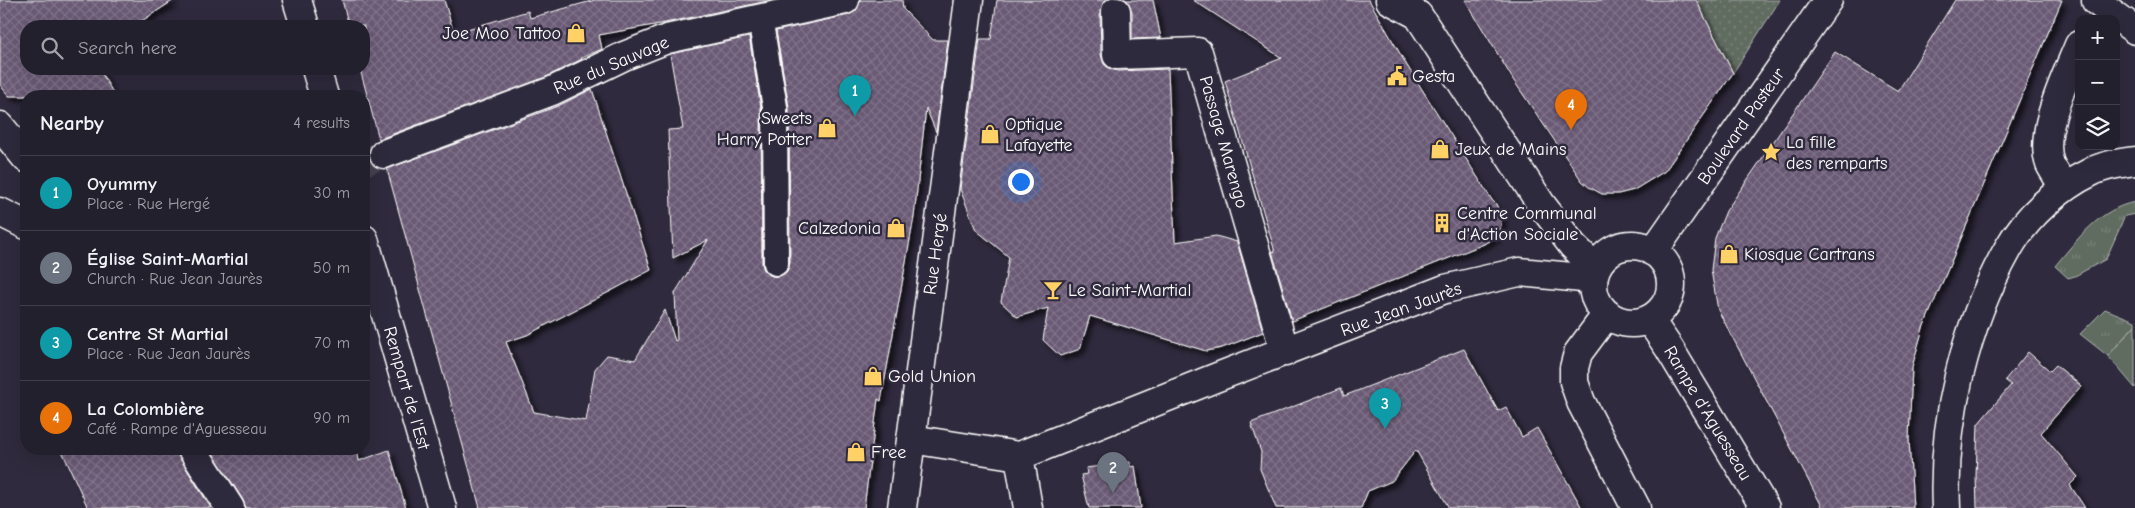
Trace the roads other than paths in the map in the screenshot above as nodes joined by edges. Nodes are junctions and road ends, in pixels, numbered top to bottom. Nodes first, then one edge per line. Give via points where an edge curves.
1 (297, 0) edge
2 (845, 0) edge
3 (969, 0) edge
4 (1390, 0) edge
5 (1828, 0) edge
6 (2097, 0) edge
7 (1425, 8) edge
8 (1116, 11) dead end
9 (755, 12) edge
10 (2091, 15) edge
11 (302, 20) edge
12 (2135, 30) edge
13 (2075, 55) edge
14 (318, 75) edge
15 (322, 90) edge
16 (0, 126) edge
17 (20, 151) edge
18 (384, 154) tunnel mouth
19 (2135, 161) edge
20 (2064, 188) junction
21 (0, 212) edge
22 (20, 222) edge
23 (1653, 252) junction
24 (370, 260) edge
25 (776, 263) dead end
26 (1595, 274) junction
27 (1607, 314) junction
28 (1649, 319) junction
29 (1285, 352) junction
30 (910, 440) junction
31 (196, 455) edge
32 (1019, 456) junction
33 (230, 508) edge
34 (442, 508) edge
35 (902, 508) edge
36 (1028, 508) edge
37 (1636, 508) edge
38 (1766, 508) edge
39 (1946, 508) edge

1 - 11 street
2 - 9 street, Rue du Sauvage
3 - 30 street, Rue Hergé
4 - 7 street
5 - 23 street, Boulevard Pasteur
6 - 10 street
6 - 12 street
7 - 26 street via 1541,204
8 - 29 street, Passage Marengo via 1117,55 1198,52
9 - 18 street, Rue du Sauvage via 667,39 552,91
9 - 25 lane via 775,107
13 - 20 street via 2052,110 2048,136 2050,163
14 - 15 street
16 - 17 street
19 - 20 street via 2092,171
20 - 39 street via 2034,215 2009,248 1967,345 1953,406 1944,473
21 - 22 street
23 - 26 street via 1637,246 1621,247 1602,259
23 - 28 street via 1662,259 1671,281 1666,303
24 - 34 street, Rempart de l'Est
26 - 27 street via 1594,292 1598,304
26 - 29 street, Rue Jean Jaurès via 1519,272 1445,289
27 - 28 street via 1623,323 1641,323
27 - 37 street via 1578,353 1574,382 1581,402
28 - 38 street, Rampe d'Aguesseau
29 - 32 street, Rue Jean Jaurès
30 - 32 street
30 - 35 street, Rue Hergé
31 - 33 street
32 - 36 street

